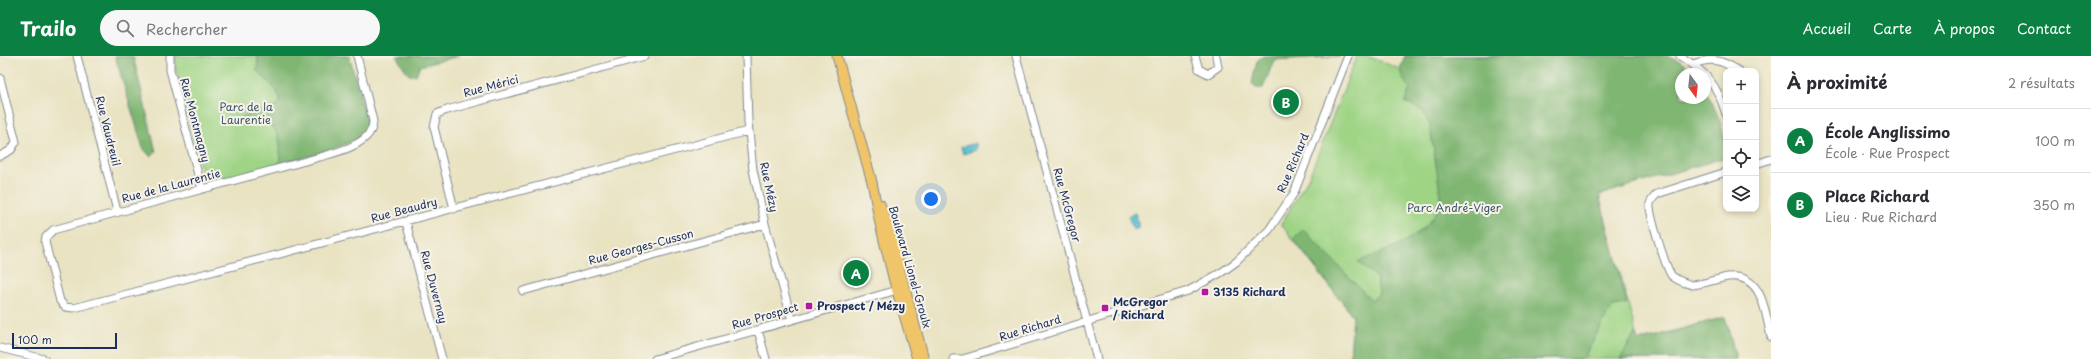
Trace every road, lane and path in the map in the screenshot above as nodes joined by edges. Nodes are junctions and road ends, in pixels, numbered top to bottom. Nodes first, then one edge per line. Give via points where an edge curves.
1 (77, 56) edge
2 (170, 56) edge
3 (356, 56) edge
4 (645, 56) edge
5 (746, 56) edge
6 (837, 56) edge
7 (1016, 56) edge
8 (1195, 56) edge
9 (1216, 56) edge
10 (1348, 56) edge
11 (1680, 56) edge
12 (1693, 64) junction
13 (1734, 68) edge
14 (0, 78) edge
15 (1723, 94) edge
16 (748, 131) junction
17 (0, 156) edge
18 (1771, 159) edge
19 (1759, 163) edge
20 (1723, 173) edge
21 (202, 189) junction
22 (454, 209) junction
23 (117, 211) junction
24 (406, 222) junction
25 (765, 224) junction
26 (901, 289) junction
27 (522, 291) dead end
28 (65, 306) joint
29 (792, 320) junction
30 (1087, 322) junction
31 (758, 330) junction
32 (1771, 337) edge
33 (0, 348) edge
34 (44, 359) edge
35 (442, 359) edge
36 (654, 359) edge
37 (766, 359) edge
38 (922, 359) edge
39 (953, 359) edge
40 (963, 359) edge
41 (1097, 359) edge

1 - 23 street, Rue Vaudreuil
2 - 21 street, Rue Montmagny via 170,70
3 - 21 street, Rue de la Laurentie via 373,121 371,132 362,140 330,154
4 - 22 street, Rue Mérici via 437,114 434,127
5 - 16 street, Rue Mézy
6 - 26 main road, Boulevard Lionel-Groulx via 872,182 880,224
7 - 30 street, Rue McGregor
8 - 9 street via 1198,69 1208,74 1218,68
10 - 30 street, Rue Richard via 1294,193 1276,221 1258,241 1222,272 1188,291
11 - 12 street
12 - 13 street via 1716,59
12 - 15 street via 1706,74
14 - 17 street via 16,142 11,150
16 - 22 street, Rue Beaudry
16 - 25 street, Rue Mézy via 753,170
18 - 19 street
20 - 32 street via 1663,191 1652,199 1650,209 1669,271 1678,280 1692,285 1734,277 1749,281 1759,292
21 - 23 street, Rue de la Laurentie
22 - 24 street, Rue Beaudry
23 - 28 street, Rue de la Laurentie via 59,227 46,237 46,250 56,294
24 - 28 street, Rue Beaudry via 74,308
24 - 35 street, Rue Duvernay
25 - 27 street, Rue Georges-Cusson
25 - 29 street, Rue Mézy
26 - 29 street, Rue Prospect
26 - 38 main road, Boulevard Lionel-Groulx
29 - 31 street, Rue Prospect
30 - 40 street, Rue Richard
30 - 41 street, Rue McGregor
31 - 36 street, Rue Prospect
31 - 37 street
33 - 34 street
39 - 40 street, Rue Richard

